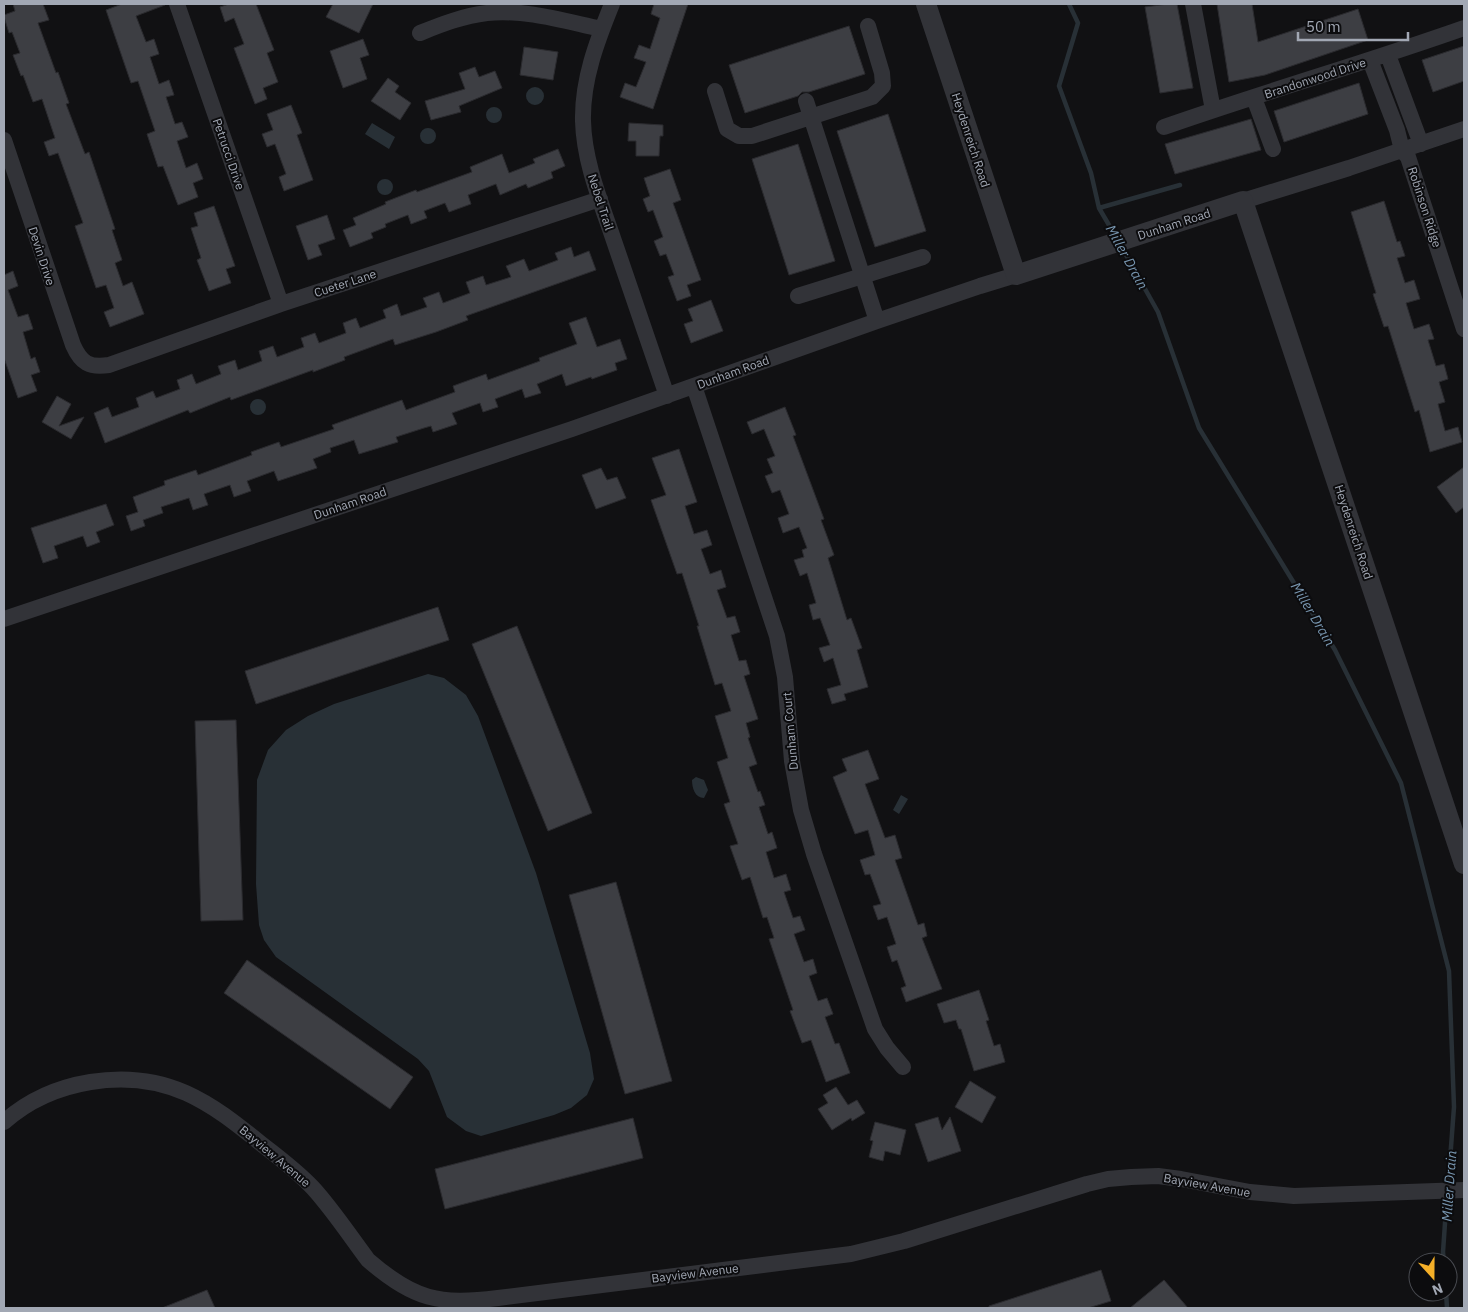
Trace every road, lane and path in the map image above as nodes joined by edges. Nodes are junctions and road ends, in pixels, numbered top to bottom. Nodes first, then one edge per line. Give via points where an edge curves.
1 (177, 4) edge
2 (612, 4) edge
3 (926, 4) edge
4 (1193, 4) edge
5 (868, 26) dead end
6 (1464, 28) edge
7 (602, 29) junction
8 (420, 32) dead end
9 (1388, 55) junction
10 (1370, 60) junction
11 (715, 91) dead end
12 (1254, 98) junction
13 (806, 101) dead end
14 (1213, 110) junction
15 (811, 116) junction
16 (1164, 127) dead end
17 (1464, 129) edge
18 (4, 140) edge
19 (1421, 144) junction
20 (1274, 149) dead end
21 (1402, 150) junction
22 (600, 199) junction
23 (1243, 201) junction
24 (923, 257) dead end
25 (862, 276) junction
26 (1016, 276) junction
27 (798, 296) dead end
28 (281, 304) junction
29 (877, 321) junction
30 (1464, 329) edge
31 (89, 365) joint
32 (694, 386) junction
33 (667, 396) junction
34 (4, 619) edge
35 (1464, 860) edge
36 (904, 1067) dead end
37 (4, 1122) edge
38 (1464, 1190) edge

1 - 28 street, Petrucci Drive
2 - 7 street, Nebel Trail
3 - 26 street, Heydenreich Road
4 - 14 street
5 - 15 street via 883,86 872,97
6 - 9 street, Brandonwood Drive
7 - 8 street via 544,16 506,13 470,16
7 - 22 street, Nebel Trail via 586,85 583,119 586,150
9 - 10 street, Brandonwood Drive
9 - 19 street
10 - 12 street, Brandonwood Drive
10 - 21 street, Robinson Ridge
11 - 15 street via 727,129 739,136 752,136
12 - 14 street, Brandonwood Drive
12 - 20 street
13 - 15 street
14 - 16 street, Brandonwood Drive
15 - 25 street
17 - 19 street, Dunham Road
18 - 31 street, Devin Drive via 69,337 78,357
19 - 21 street, Dunham Road
21 - 23 street, Dunham Road
21 - 30 street, Robinson Ridge via 1408,157
22 - 28 street, Cueter Lane
22 - 33 street, Nebel Trail
23 - 26 street, Dunham Road
23 - 35 street, Heydenreich Road
24 - 25 street
25 - 27 street
25 - 29 street
26 - 29 street, Dunham Road
28 - 31 street, Cueter Lane via 109,365
29 - 32 street, Dunham Road
32 - 33 street, Dunham Road
32 - 36 street, Dunham Court via 777,636 787,693 795,788 806,830 873,1023 884,1044
33 - 34 street, Dunham Road
37 - 38 street, Bayview Avenue via 49,1094 93,1081 140,1082 183,1092 230,1119 303,1178 379,1270 421,1295 444,1301 498,1298 851,1254 1108,1179 1158,1176 1294,1196

